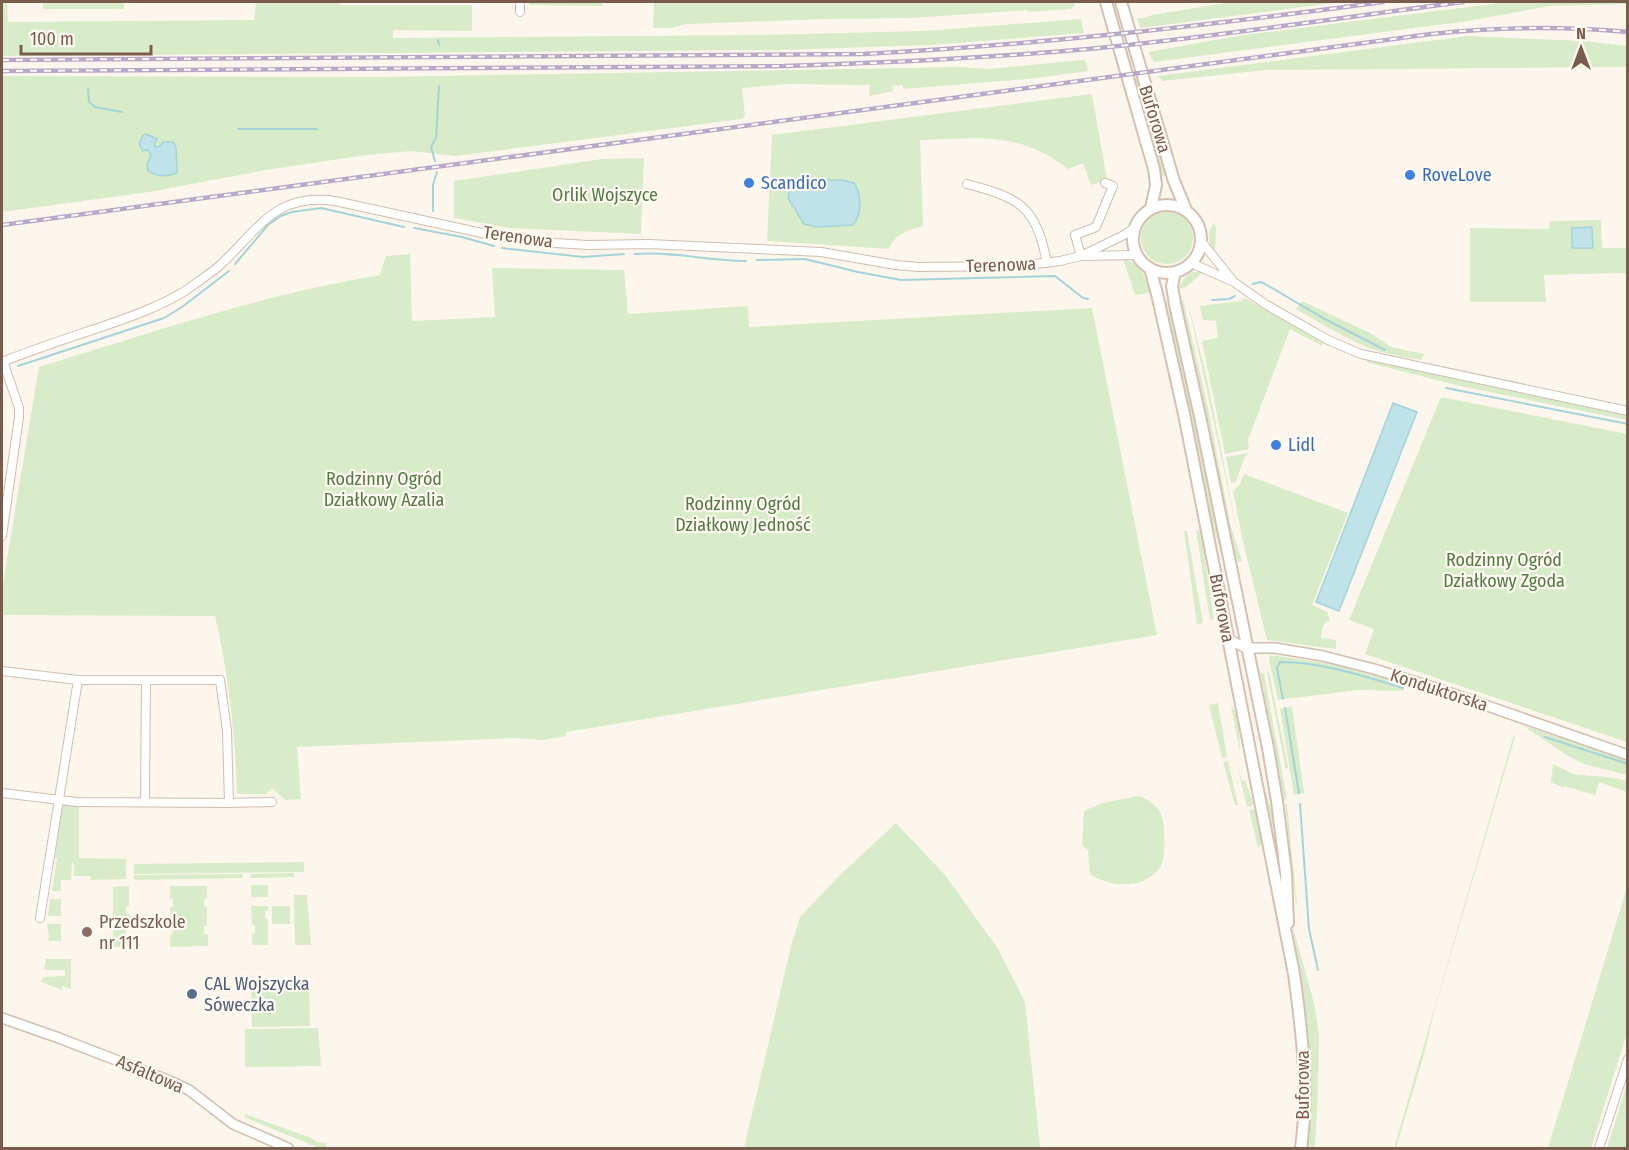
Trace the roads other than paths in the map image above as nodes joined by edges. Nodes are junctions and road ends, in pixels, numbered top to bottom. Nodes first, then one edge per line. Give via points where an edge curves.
1 (520, 2) edge
2 (1106, 2) edge
3 (1121, 2) edge
4 (520, 12) dead end
5 (1105, 183) dead end
6 (967, 184) dead end
7 (1150, 208) junction
8 (1186, 210) junction
9 (1134, 228) junction
10 (1201, 241) junction
11 (1136, 255) junction
12 (1081, 256) junction
13 (1047, 263) junction
14 (1191, 263) junction
15 (1149, 268) junction
16 (1175, 272) junction
17 (1234, 282) junction
18 (2, 361) edge
19 (1628, 411) edge
20 (2, 536) edge
21 (1228, 639) junction
22 (1246, 648) junction
23 (1232, 662) junction
24 (2, 671) edge
25 (78, 680) junction
26 (146, 680) junction
27 (1628, 755) edge
28 (2, 793) edge
29 (59, 800) junction
30 (145, 802) junction
31 (272, 802) dead end
32 (229, 803) junction
33 (40, 918) dead end
34 (1290, 950) junction
35 (2, 1018) edge
36 (1628, 1059) edge
37 (288, 1149) edge
38 (1301, 1149) edge
39 (1599, 1149) edge

1 - 4 street
2 - 7 main road, Buforowa via 1154,169 1156,185
3 - 8 main road, Buforowa via 1174,182
5 - 12 street via 1113,186 1096,227 1075,235
6 - 13 street via 1011,199 1029,211
7 - 8 main road via 1172,205
7 - 9 main road
8 - 10 main road via 1197,222
9 - 11 main road
9 - 12 street, Terenowa
10 - 14 main road
10 - 17 street
11 - 12 street, Terenowa
11 - 15 main road
12 - 13 street, Terenowa
13 - 18 street, Terenowa via 920,267 821,252 539,242 308,199 294,202 268,217 217,268 183,292 146,311
14 - 16 main road
14 - 17 street
15 - 16 main road
15 - 21 main road, Buforowa via 1184,414
16 - 22 main road, Buforowa via 1174,304
17 - 19 street via 1289,318 1361,354
18 - 20 street via 19,417
21 - 22 street, Konduktorska
21 - 23 main road, Buforowa
22 - 23 street
22 - 27 street, Konduktorska via 1272,647 1374,669
22 - 34 main road, Buforowa via 1277,801
23 - 34 main road, Buforowa
24 - 25 street
25 - 26 street
25 - 29 street
26 - 30 street
26 - 32 street via 220,680 227,731
28 - 29 street
29 - 30 street
29 - 33 street
30 - 32 street
31 - 32 street
34 - 38 main road, Buforowa via 1304,1062
35 - 37 street, Asfaltowa via 170,1081 189,1090 233,1124
36 - 39 street

